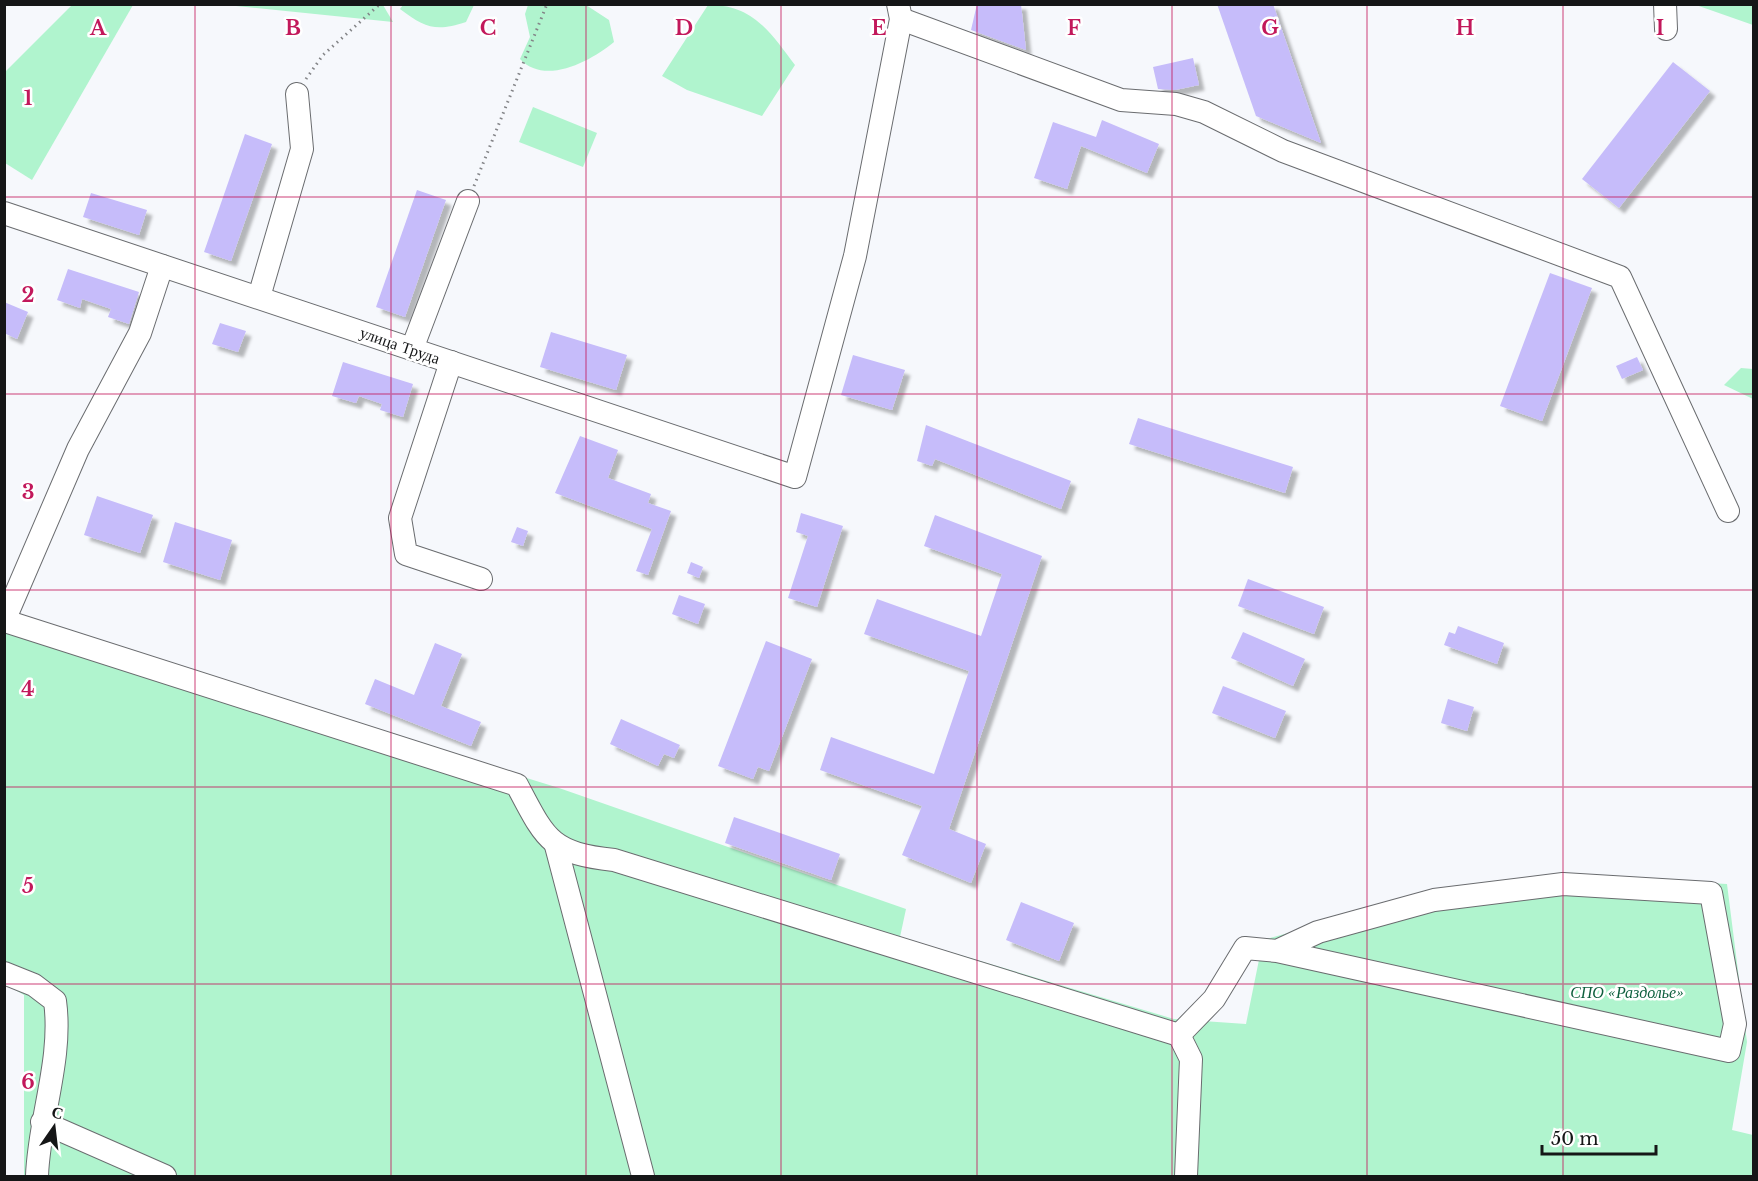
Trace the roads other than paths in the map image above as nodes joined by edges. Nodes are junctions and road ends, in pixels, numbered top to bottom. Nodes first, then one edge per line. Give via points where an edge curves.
1 (1665, 4) edge
2 (900, 12) edge
3 (1666, 29) dead end
4 (297, 94) road end
5 (468, 201) road end
6 (4, 213) edge
7 (162, 266) junction
8 (260, 297) junction
9 (412, 349) junction
10 (451, 362) junction
11 (1728, 511) dead end
12 (482, 579) dead end
13 (5, 621) edge
14 (556, 846) junction
15 (1277, 951) junction
16 (4, 973) edge
17 (1179, 1035) junction
18 (42, 1122) junction
19 (37, 1176) edge
20 (165, 1176) edge
21 (643, 1176) edge
22 (1186, 1176) edge

1 - 3 street
2 - 10 street, улица Труда via 855,256 795,477
2 - 11 street via 1121,100 1204,112 1283,151 1620,277
4 - 8 street via 302,149
5 - 9 street
6 - 7 street, улица Труда
7 - 8 street, улица Труда
7 - 13 street via 140,333 78,449
8 - 9 street, улица Труда
9 - 10 street, улица Труда
10 - 12 street via 400,518 406,554
13 - 14 street via 517,785 540,830
14 - 17 street via 578,856 614,860
14 - 21 street
15 - 15 street via 1318,932 1434,900 1563,884 1711,893 1735,1024 1729,1051
15 - 17 street via 1245,948 1214,999
16 - 18 street via 34,985 55,1002 58,1026
17 - 22 street via 1191,1059
18 - 19 street
18 - 20 street

